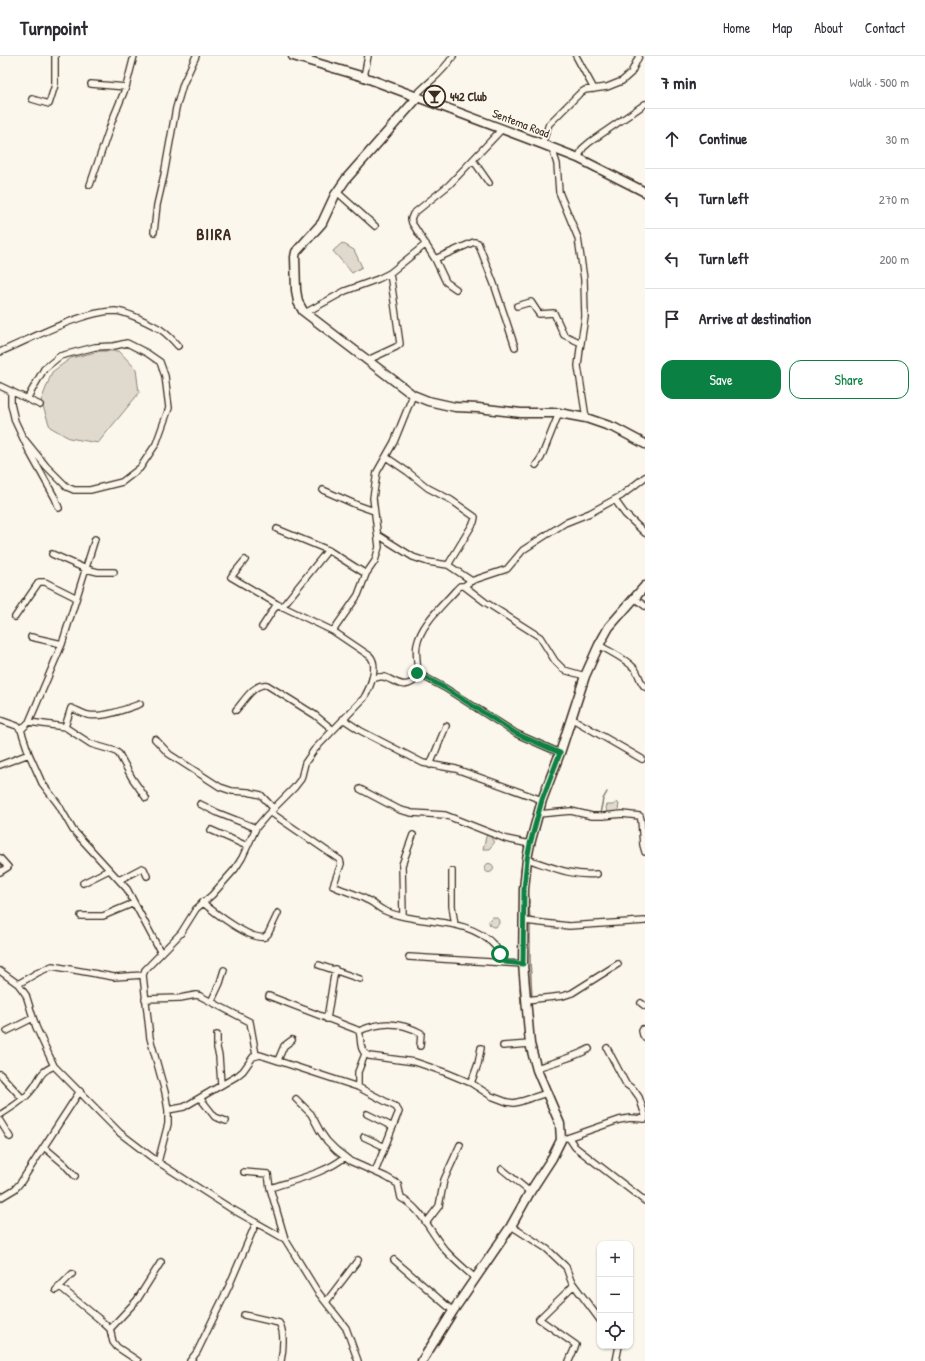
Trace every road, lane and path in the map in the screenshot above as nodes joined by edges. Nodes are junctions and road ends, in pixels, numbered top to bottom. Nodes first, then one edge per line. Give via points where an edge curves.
1 (55, 56) edge
2 (134, 56) edge
3 (196, 56) edge
4 (293, 56) edge
5 (368, 56) edge
6 (453, 56) edge
7 (576, 56) edge
8 (639, 56) edge
9 (364, 77) junction
10 (91, 84) dead end
11 (126, 87) junction
12 (594, 89) junction
13 (416, 97) junction
14 (32, 99) dead end
15 (645, 104) edge
16 (502, 129) junction
17 (542, 144) junction
18 (552, 148) junction
19 (578, 158) junction
20 (473, 160) junction
21 (489, 183) dead end
22 (90, 185) dead end
23 (337, 192) junction
24 (645, 192) edge
25 (376, 226) dead end
26 (154, 232) dead end
27 (426, 244) junction
28 (435, 259) junction
29 (390, 273) junction
30 (456, 289) dead end
31 (517, 306) dead end
32 (305, 313) junction
33 (581, 343) junction
34 (178, 346) dead end
35 (515, 347) dead end
36 (0, 352) edge
37 (368, 360) junction
38 (0, 386) edge
39 (11, 392) junction
40 (413, 395) junction
41 (27, 399) junction
42 (40, 405) dead end
43 (559, 413) junction
44 (586, 418) junction
45 (25, 440) junction
46 (645, 444) edge
47 (386, 457) junction
48 (536, 465) dead end
49 (645, 477) edge
50 (323, 490) dead end
51 (615, 500) junction
52 (59, 508) dead end
53 (374, 511) junction
54 (277, 529) dead end
55 (645, 533) edge
56 (378, 535) junction
57 (95, 539) dead end
58 (328, 550) junction
59 (52, 554) dead end
60 (245, 560) dead end
61 (448, 566) junction
62 (86, 569) junction
63 (114, 572) dead end
64 (366, 574) junction
65 (472, 581) junction
66 (464, 586) junction
67 (645, 586) edge
68 (76, 597) junction
69 (634, 598) junction
70 (280, 606) junction
71 (645, 606) edge
72 (15, 617) dead end
73 (262, 627) dead end
74 (333, 631) junction
75 (31, 637) dead end
76 (62, 644) junction
77 (599, 645) junction
78 (417, 673) junction
79 (585, 676) junction
80 (372, 679) junction
81 (645, 687) edge
82 (140, 704) dead end
83 (236, 710) dead end
84 (571, 718) junction
85 (343, 719) junction
86 (0, 720) edge
87 (29, 722) junction
88 (446, 726) dead end
89 (65, 727) junction
90 (332, 729) junction
91 (21, 730) junction
92 (155, 739) dead end
93 (560, 753) junction
94 (29, 754) junction
95 (642, 759) dead end
96 (0, 765) edge
97 (430, 765) junction
98 (360, 788) dead end
99 (146, 798) dead end
100 (542, 800) junction
101 (200, 804) dead end
102 (272, 811) junction
103 (538, 814) junction
104 (256, 828) junction
105 (211, 830) dead end
106 (413, 835) dead end
107 (530, 844) junction
108 (247, 846) junction
109 (645, 852) edge
110 (0, 858) edge
111 (527, 859) junction
112 (109, 870) junction
113 (452, 871) dead end
114 (0, 872) edge
115 (596, 874) dead end
116 (147, 876) dead end
117 (119, 880) junction
118 (83, 883) dead end
119 (202, 902) junction
120 (134, 903) junction
121 (278, 913) dead end
122 (82, 916) dead end
123 (403, 916) junction
124 (525, 921) junction
125 (645, 921) edge
126 (455, 925) junction
127 (161, 953) junction
128 (409, 956) dead end
129 (505, 962) junction
130 (523, 964) junction
131 (618, 964) dead end
132 (319, 965) dead end
133 (334, 969) junction
134 (224, 970) dead end
135 (0, 971) edge
136 (143, 975) junction
137 (360, 978) dead end
138 (18, 984) junction
139 (269, 996) dead end
140 (145, 999) junction
141 (526, 1000) junction
142 (211, 1002) junction
143 (33, 1018) junction
144 (327, 1019) junction
145 (643, 1030) dead end
146 (7, 1031) dead end
147 (359, 1031) junction
148 (218, 1035) dead end
149 (645, 1038) edge
150 (292, 1040) dead end
151 (530, 1044) junction
152 (420, 1046) dead end
153 (503, 1046) dead end
154 (481, 1048) dead end
155 (607, 1048) dead end
156 (589, 1050) dead end
157 (365, 1054) junction
158 (256, 1055) junction
159 (278, 1060) junction
160 (54, 1066) junction
161 (536, 1068) junction
162 (0, 1074) edge
163 (471, 1083) junction
164 (221, 1084) junction
165 (358, 1087) junction
166 (80, 1091) junction
167 (547, 1094) junction
168 (200, 1098) junction
169 (23, 1099) junction
170 (296, 1099) dead end
171 (168, 1110) junction
172 (367, 1114) dead end
173 (0, 1115) edge
174 (645, 1115) edge
175 (645, 1119) edge
176 (0, 1121) edge
177 (226, 1121) dead end
178 (393, 1128) junction
179 (364, 1137) dead end
180 (10, 1138) dead end
181 (565, 1139) junction
182 (460, 1145) dead end
183 (44, 1147) junction
184 (385, 1147) junction
185 (345, 1157) junction
186 (158, 1162) junction
187 (502, 1169) dead end
188 (244, 1172) dead end
189 (375, 1172) junction
190 (75, 1176) dead end
191 (270, 1188) junction
192 (530, 1192) junction
193 (0, 1198) edge
194 (645, 1201) edge
195 (256, 1223) junction
196 (426, 1223) junction
197 (511, 1226) junction
198 (285, 1239) junction
199 (358, 1260) dead end
200 (394, 1260) dead end
201 (161, 1262) dead end
202 (72, 1274) dead end
203 (475, 1278) junction
204 (574, 1285) junction
205 (326, 1302) junction
206 (453, 1311) junction
207 (244, 1315) dead end
208 (597, 1316) edge
209 (110, 1329) junction
210 (618, 1349) edge
211 (138, 1361) edge
212 (190, 1361) edge
213 (281, 1361) edge
214 (358, 1361) edge
215 (422, 1361) edge
216 (569, 1361) edge
217 (616, 1361) edge

1 - 14 street via 55,85 49,104
2 - 11 street
3 - 26 street via 183,84 176,108
4 - 9 street, Sentema Road
5 - 9 street
6 - 13 street via 443,71 424,86
7 - 12 street
8 - 12 street via 631,73 622,81
9 - 13 street, Sentema Road
10 - 11 street
11 - 22 street
12 - 17 street via 581,92 552,120 546,129
13 - 16 street, Sentema Road
13 - 23 street
15 - 19 street via 590,142
16 - 17 street, Sentema Road
16 - 20 street
17 - 18 street, Sentema Road
18 - 19 street, Sentema Road
18 - 33 street via 557,164 559,192 578,238 584,279 585,317
19 - 24 street, Sentema Road
20 - 21 street
20 - 27 street via 449,185 412,215 412,223
23 - 25 street
23 - 32 street via 322,223 294,257 298,302
27 - 28 street
27 - 29 street
28 - 30 street via 446,282
28 - 35 street via 478,243
29 - 32 street
29 - 37 street via 400,344
31 - 33 street via 531,302 539,314 554,312 564,335
32 - 37 street
33 - 44 street via 578,366
34 - 36 street via 160,330 124,312 115,311 84,317
37 - 40 street
38 - 39 street
39 - 41 street
39 - 45 street via 12,412
40 - 43 street via 455,407
40 - 47 street
41 - 42 street
41 - 45 street via 44,369 60,356 95,347 127,343 160,362 170,408 156,444 140,468 122,482 90,490 80,491 66,487
43 - 44 street
43 - 48 street
44 - 46 street via 615,428
45 - 52 street
47 - 53 street via 375,479
47 - 61 street via 428,488 475,517
49 - 51 street
50 - 53 street
51 - 55 street via 625,514
51 - 65 street via 562,524 521,551 507,569
53 - 56 street
54 - 58 street
56 - 61 street via 414,557
56 - 64 street via 378,554
57 - 62 street
58 - 64 street
58 - 70 street
59 - 62 street
60 - 70 street via 231,577
61 - 65 street
62 - 63 street
62 - 68 street
64 - 74 street via 358,595
65 - 66 street
66 - 78 street via 456,590 425,625 417,645
66 - 79 street via 540,637 564,670
67 - 69 street
68 - 72 street via 45,582 39,582
68 - 76 street
69 - 71 street
69 - 77 street via 609,627
70 - 73 street
70 - 74 street
74 - 80 street via 372,659
75 - 76 street
76 - 87 street
77 - 79 street
77 - 81 street via 633,667
78 - 80 street via 414,680 407,685 384,677
78 - 93 street via 517,734
79 - 84 street
80 - 85 street via 364,698
82 - 89 street via 118,712 95,715 71,708
83 - 90 street via 255,689 267,685 315,715
84 - 93 street
84 - 95 street
85 - 90 street
85 - 97 street via 361,731
86 - 91 street
87 - 89 street
87 - 91 street
88 - 97 street
89 - 99 street via 91,744 119,754
90 - 102 street via 305,764 301,779
91 - 94 street
92 - 102 street via 169,754 220,787 261,796
93 - 100 street
94 - 96 street
94 - 112 street via 42,783 73,830
97 - 100 street via 456,769
98 - 107 street via 400,810 445,815 506,839
100 - 103 street
101 - 104 street
102 - 104 street
102 - 123 street via 340,860 341,864 333,886 366,899 382,910
103 - 107 street
103 - 109 street via 571,811 592,816 640,816
104 - 108 street
105 - 108 street
106 - 123 street via 402,865
107 - 111 street
108 - 119 street via 235,869 212,895
110 - 114 street via 8,867
111 - 115 street via 586,876
111 - 124 street via 524,889
112 - 117 street
112 - 118 street
113 - 126 street
116 - 117 street via 142,868
117 - 120 street
119 - 121 street via 219,916 258,938 268,934
119 - 127 street via 181,933
120 - 122 street via 103,916
120 - 127 street
123 - 126 street
124 - 125 street via 569,926
124 - 130 street
126 - 129 street via 481,934 494,945
127 - 136 street
128 - 129 street
129 - 130 street
130 - 141 street
131 - 141 street via 572,993
132 - 133 street
133 - 137 street
133 - 144 street
134 - 142 street
135 - 138 street
136 - 138 street via 114,978 52,966
136 - 140 street
138 - 143 street via 26,995
139 - 144 street
140 - 142 street via 196,995
140 - 171 street via 150,1038 166,1092
141 - 151 street
142 - 158 street via 250,1022
143 - 146 street
143 - 160 street
144 - 147 street
145 - 149 street via 642,1035
147 - 152 street via 382,1024 398,1025 421,1033
147 - 157 street via 361,1049
148 - 164 street
150 - 159 street via 284,1046
151 - 153 street
151 - 161 street
154 - 163 street
155 - 174 street via 626,1084 639,1097
156 - 161 street
157 - 163 street via 415,1062
157 - 165 street via 358,1072
158 - 159 street
158 - 164 street via 252,1056 241,1073
159 - 165 street
160 - 166 street
160 - 169 street via 41,1073 31,1091
161 - 167 street
162 - 169 street
163 - 167 street via 491,1096 507,1102 514,1103
164 - 168 street
165 - 178 street via 396,1107 398,1112
166 - 183 street
166 - 186 street via 120,1133
167 - 181 street
168 - 171 street via 184,1108
168 - 177 street via 215,1117
169 - 173 street
170 - 185 street via 311,1114 327,1141
171 - 186 street via 168,1124
172 - 178 street
175 - 181 street via 619,1120
176 - 180 street
178 - 184 street
179 - 184 street
181 - 192 street
181 - 194 street
182 - 196 street via 444,1180 438,1209
183 - 190 street
183 - 193 street via 15,1189
184 - 189 street
185 - 189 street
185 - 191 street via 338,1163 305,1177
186 - 195 street
187 - 192 street
188 - 191 street via 268,1174
189 - 196 street via 396,1182 401,1198 417,1209
191 - 198 street
192 - 197 street
195 - 198 street
195 - 212 street via 223,1299
196 - 203 street via 446,1250
197 - 203 street
197 - 204 street via 552,1253 566,1267
198 - 205 street
199 - 205 street
200 - 206 street
201 - 209 street via 137,1300
202 - 209 street via 58,1288
203 - 206 street
204 - 208 street
204 - 216 street via 539,1319 576,1345
205 - 214 street via 346,1328
206 - 215 street
207 - 213 street via 279,1323 282,1328
209 - 211 street via 117,1347
210 - 217 street

